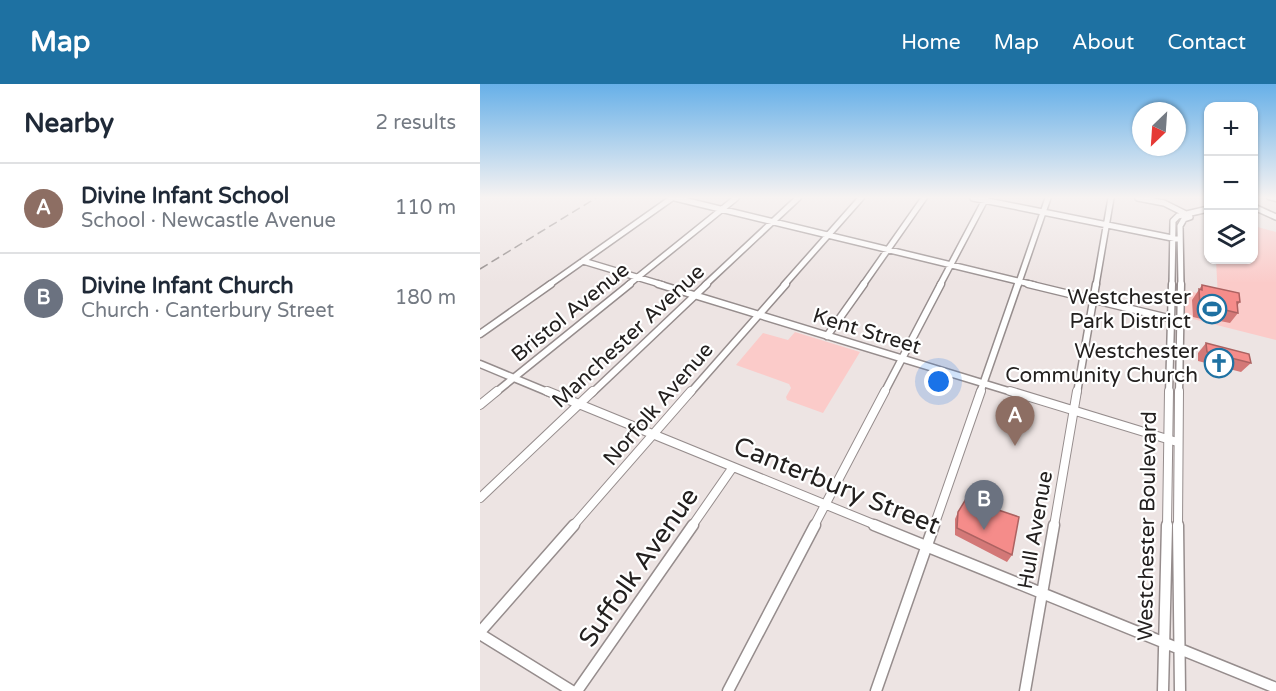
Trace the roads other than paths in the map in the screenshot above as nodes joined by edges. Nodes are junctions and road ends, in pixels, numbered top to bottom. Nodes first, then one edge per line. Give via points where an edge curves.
1 (633, 226) edge
2 (702, 226) edge
3 (768, 226) edge
4 (791, 226) edge
5 (836, 226) edge
6 (904, 226) edge
7 (970, 226) edge
8 (1038, 226) edge
9 (1106, 226) edge
10 (1113, 226) edge
11 (1174, 226) edge
12 (828, 235) junction
13 (1176, 239) junction
14 (887, 250) junction
15 (583, 261) junction
16 (949, 265) junction
17 (637, 278) junction
18 (1019, 282) junction
19 (694, 296) junction
20 (1093, 300) junction
21 (758, 315) junction
22 (1172, 319) junction
23 (1181, 321) junction
24 (480, 334) edge
25 (827, 336) junction
26 (902, 358) junction
27 (480, 364) edge
28 (514, 378) junction
29 (984, 383) junction
30 (579, 404) junction
31 (480, 405) edge
32 (1074, 411) junction
33 (653, 434) junction
34 (1168, 439) junction
35 (1177, 442) junction
36 (734, 467) junction
37 (480, 498) edge
38 (825, 504) junction
39 (927, 546) junction
40 (1043, 593) junction
41 (480, 633) edge
42 (1165, 643) junction
43 (1181, 650) junction
44 (1276, 688) edge
45 (572, 691) edge
46 (577, 691) edge
47 (729, 691) edge
48 (876, 691) edge
49 (1025, 691) edge
50 (1163, 691) edge
51 (1180, 691) edge

1 - 15 street
2 - 17 street, Bristol Avenue
3 - 19 street, Manchester Avenue
4 - 12 street
5 - 12 street, Norfolk Avenue
6 - 14 street
7 - 16 street
8 - 18 street
9 - 20 street, Hull Avenue
10 - 13 street
11 - 13 street, Westchester Boulevard
12 - 14 street
12 - 21 street, Norfolk Avenue
13 - 22 street, Westchester Boulevard
13 - 23 street, Westchester Boulevard
14 - 16 street
14 - 25 street
15 - 17 street, Kent Street
15 - 24 street
16 - 18 street
16 - 26 street
17 - 19 street, Kent Street
17 - 28 street, Bristol Avenue
18 - 20 street
18 - 29 street
19 - 21 street, Kent Street
19 - 30 street, Manchester Avenue
20 - 22 street
20 - 32 street, Hull Avenue
21 - 25 street, Kent Street
21 - 33 street, Norfolk Avenue
22 - 23 street
22 - 34 street, Westchester Boulevard
23 - 35 street, Westchester Boulevard
25 - 26 street, Kent Street
26 - 29 street, Kent Street
26 - 38 street
27 - 28 street, Canterbury Street
28 - 30 street, Canterbury Street
28 - 31 street, Bristol Avenue
29 - 32 street, Kent Street
29 - 39 street
30 - 33 street, Canterbury Street
30 - 37 street, Manchester Avenue
32 - 34 street, Kent Street
32 - 40 street, Hull Avenue
33 - 36 street, Canterbury Street
33 - 41 street, Norfolk Avenue
34 - 35 street, Kent Street
34 - 42 street, Westchester Boulevard
35 - 43 street, Westchester Boulevard
36 - 38 street, Canterbury Street
36 - 46 street, Suffolk Avenue
38 - 39 street, Canterbury Street
38 - 47 street
39 - 40 street, Canterbury Street
39 - 48 street
40 - 42 street, Canterbury Street
40 - 49 street, Hull Avenue
41 - 45 street
42 - 43 street, Canterbury Street
42 - 50 street, Westchester Boulevard
43 - 44 street, Canterbury Street
43 - 51 street, Westchester Boulevard

